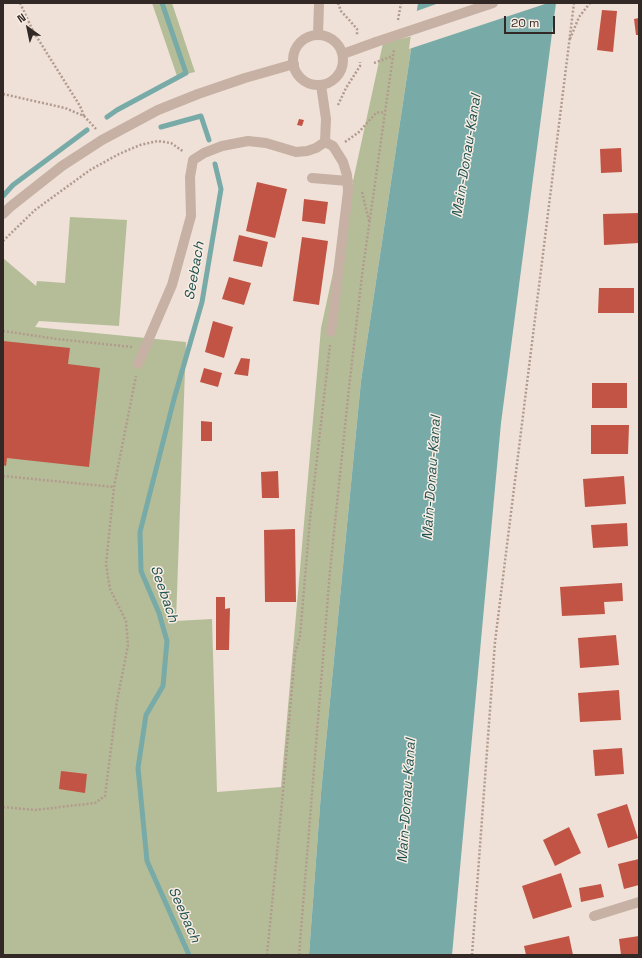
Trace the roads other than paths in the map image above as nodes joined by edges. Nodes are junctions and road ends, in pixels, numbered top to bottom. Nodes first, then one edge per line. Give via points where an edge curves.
1 (320, 3) edge
2 (493, 3) edge
3 (318, 35) junction
4 (343, 54) junction
5 (294, 64) junction
6 (321, 85) junction
7 (329, 144) junction
8 (312, 178) dead end
9 (348, 181) junction
10 (3, 214) edge
11 (331, 332) road end
12 (138, 364) road end
13 (639, 902) edge
14 (594, 916) dead end

1 - 3 street
2 - 4 street, bridge
3 - 4 street via 334,40
3 - 5 street via 299,43 295,51
4 - 6 street via 342,70 338,76
5 - 6 street via 302,79 311,84
5 - 10 street via 245,78 158,110 102,140 62,166
6 - 7 street
7 - 9 street via 343,162
7 - 12 street via 296,152 266,143 248,141 222,146 193,160 190,177 191,216 172,285
8 - 9 street
9 - 11 street
13 - 14 street

